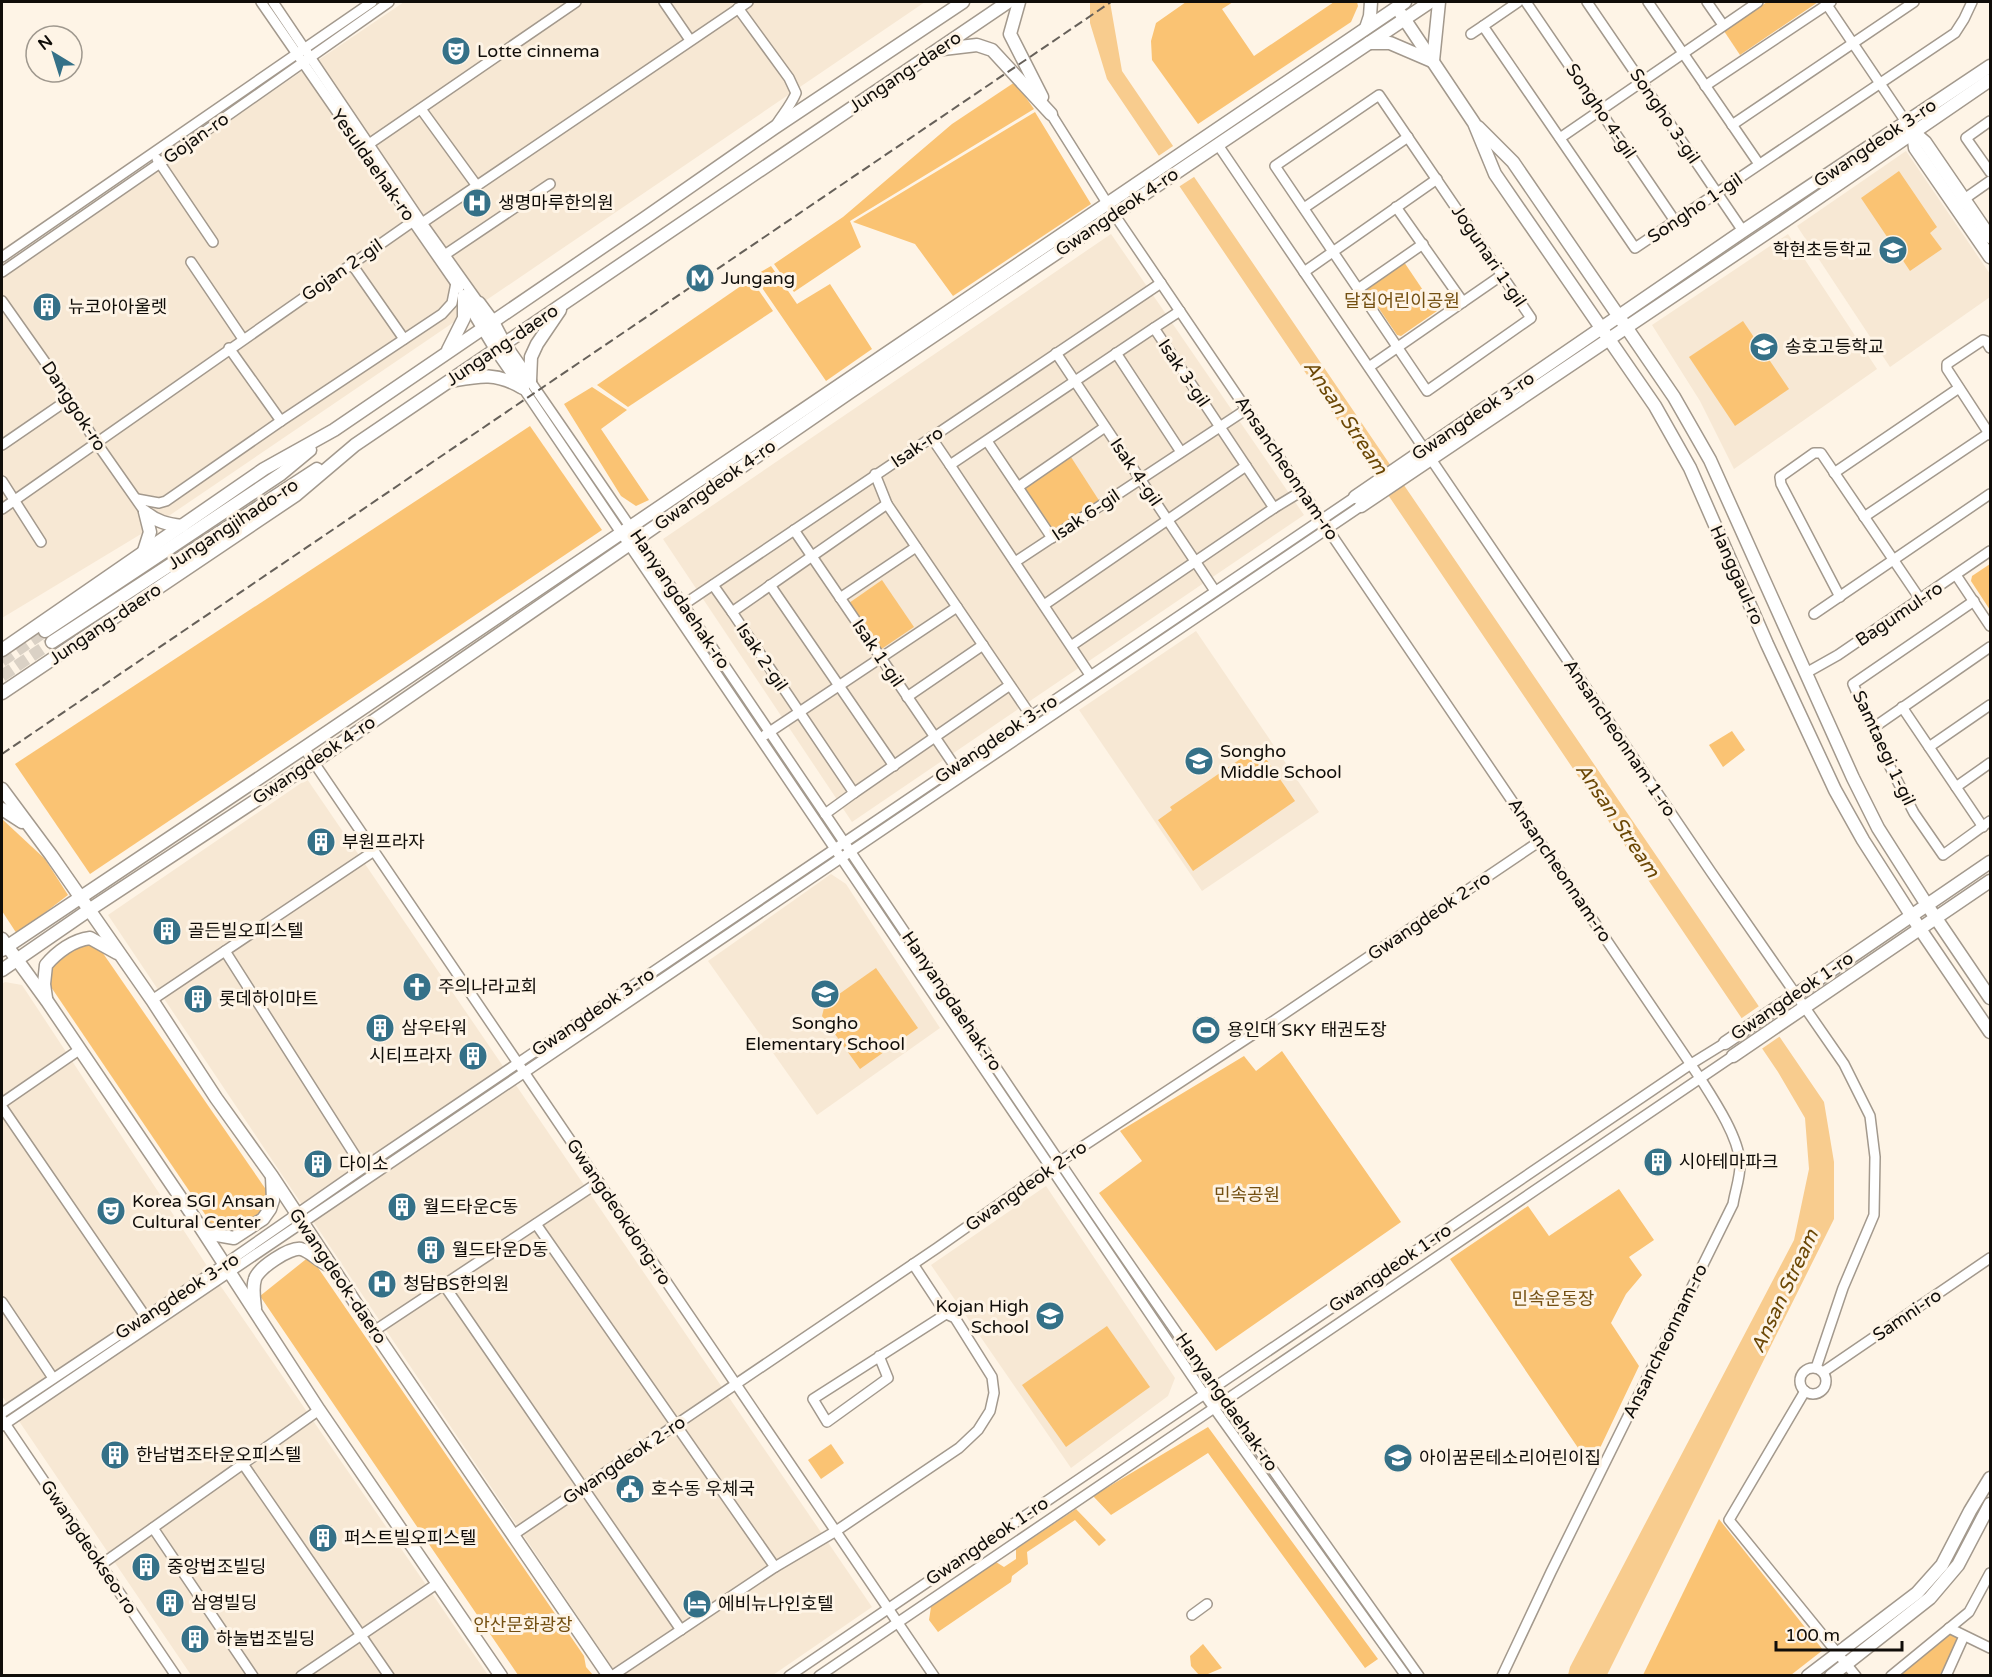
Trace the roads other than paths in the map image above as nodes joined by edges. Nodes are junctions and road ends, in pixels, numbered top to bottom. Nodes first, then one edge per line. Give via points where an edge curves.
1 (261, 2) edge
2 (273, 2) edge
3 (372, 2) edge
4 (390, 2) edge
5 (576, 2) edge
6 (664, 2) edge
7 (748, 2) edge
8 (963, 2) edge
9 (1008, 2) edge
10 (1019, 2) edge
11 (1371, 2) edge
12 (1430, 2) edge
13 (1439, 2) edge
14 (1518, 2) edge
15 (1526, 2) edge
16 (1587, 2) edge
17 (1648, 2) edge
18 (1707, 2) edge
19 (1758, 2) edge
20 (1828, 2) edge
21 (1914, 2) edge
22 (1972, 2) edge
23 (1398, 3) edge
24 (738, 8) junction
25 (1404, 18) junction
26 (1723, 25) junction
27 (1483, 26) junction
28 (1366, 28) junction
29 (1471, 34) dead end
30 (690, 40) junction
31 (1369, 43) junction
32 (1854, 43) junction
33 (939, 50) junction
34 (301, 51) junction
35 (1683, 52) junction
36 (307, 60) junction
37 (1433, 61) junction
38 (1990, 66) edge
39 (1990, 80) edge
40 (1641, 81) junction
41 (1880, 82) junction
42 (1705, 86) junction
43 (421, 109) junction
44 (1600, 109) junction
45 (1051, 114) junction
46 (1990, 121) edge
47 (1474, 123) junction
48 (1732, 125) junction
49 (1910, 127) junction
50 (774, 128) junction
51 (1408, 137) junction
52 (1560, 138) junction
53 (369, 144) junction
54 (1214, 148) junction
55 (153, 153) junction
56 (160, 163) junction
57 (1759, 164) junction
58 (1990, 172) edge
59 (1437, 179) junction
60 (1990, 181) edge
61 (550, 184) dead end
62 (477, 186) junction
63 (1144, 187) junction
64 (1717, 193) junction
65 (1960, 203) junction
66 (1396, 207) junction
67 (1304, 208) junction
68 (1111, 209) junction
69 (1675, 221) junction
70 (412, 222) junction
71 (422, 223) junction
72 (1743, 231) junction
73 (1990, 237) edge
74 (213, 242) dead end
75 (1423, 244) junction
76 (1333, 251) junction
77 (446, 254) junction
78 (2, 257) edge
79 (1990, 257) edge
80 (192, 262) dead end
81 (351, 263) junction
82 (2, 272) edge
83 (1304, 272) junction
84 (1502, 275) junction
85 (456, 283) junction
86 (1161, 283) junction
87 (548, 284) junction
88 (1358, 289) junction
89 (464, 296) junction
90 (2, 301) edge
91 (567, 301) junction
92 (1463, 302) junction
93 (479, 303) junction
94 (1180, 311) junction
95 (1623, 322) junction
96 (489, 325) junction
97 (1154, 328) junction
98 (1606, 333) junction
99 (243, 339) junction
100 (404, 339) junction
101 (1988, 344) edge
102 (500, 347) junction
103 (1398, 347) junction
104 (229, 348) junction
105 (447, 353) junction
106 (1056, 353) junction
107 (1116, 353) junction
108 (1369, 367) junction
109 (1075, 381) junction
110 (447, 382) junction
111 (527, 385) junction
112 (1959, 388) junction
113 (69, 399) junction
114 (1247, 409) junction
115 (281, 421) junction
116 (1219, 426) junction
117 (1105, 427) junction
118 (334, 430) junction
119 (1990, 434) edge
120 (931, 437) junction
121 (987, 441) junction
122 (96, 442) junction
123 (2, 445) edge
124 (355, 445) junction
125 (1181, 452) junction
126 (1424, 457) junction
127 (950, 465) junction
128 (1246, 466) junction
129 (1834, 473) junction
130 (875, 474) junction
131 (1140, 479) junction
132 (2, 481) edge
133 (1018, 487) junction
134 (1302, 491) junction
135 (1990, 494) edge
136 (137, 499) junction
137 (14, 500) junction
138 (1358, 501) junction
139 (887, 504) junction
140 (1274, 508) junction
141 (2, 509) edge
142 (145, 512) junction
143 (1864, 517) junction
144 (1321, 519) junction
145 (1168, 520) junction
146 (182, 526) junction
147 (1328, 528) junction
148 (625, 529) junction
149 (794, 530) junction
150 (1052, 538) junction
151 (634, 541) junction
152 (41, 542) dead end
153 (916, 547) junction
154 (144, 551) junction
155 (1990, 551) edge
156 (812, 556) junction
157 (1893, 560) junction
158 (1196, 561) junction
159 (1015, 562) junction
160 (1956, 575) junction
161 (713, 585) junction
162 (770, 585) junction
163 (1215, 591) junction
164 (1840, 597) junction
165 (840, 598) junction
166 (1920, 599) junction
167 (1974, 602) junction
168 (684, 604) junction
169 (1044, 605) junction
170 (957, 607) junction
171 (673, 611) junction
172 (732, 612) junction
173 (1814, 614) dead end
174 (1990, 626) edge
175 (45, 631) tunnel mouth
176 (52, 642) tunnel mouth
177 (983, 645) junction
178 (1071, 646) junction
179 (1990, 647) edge
180 (2, 650) edge
181 (881, 658) junction
182 (1806, 673) junction
183 (1090, 675) junction
184 (1010, 685) junction
185 (839, 686) junction
186 (2, 693) edge
187 (907, 697) junction
188 (1990, 705) edge
189 (1902, 707) junction
190 (800, 712) junction
191 (1030, 716) junction
192 (1873, 728) junction
193 (769, 732) junction
194 (935, 737) junction
195 (760, 739) junction
196 (1929, 747) junction
197 (304, 748) junction
198 (314, 762) junction
199 (1990, 763) edge
200 (894, 766) junction
201 (954, 767) junction
202 (962, 776) junction
203 (1956, 787) junction
204 (2, 789) edge
205 (854, 793) junction
206 (2, 809) edge
207 (825, 813) junction
208 (1987, 824) edge
209 (30, 827) junction
210 (1540, 841) junction
211 (844, 842) junction
212 (834, 849) junction
213 (374, 851) junction
214 (851, 851) junction
215 (841, 858) junction
216 (1990, 862) edge
217 (1990, 881) edge
218 (80, 897) junction
219 (1927, 905) junction
220 (89, 910) junction
221 (1911, 915) junction
222 (1935, 918) junction
223 (1920, 928) junction
224 (3, 945) edge
225 (225, 951) junction
226 (121, 955) junction
227 (16, 960) junction
228 (2, 970) edge
229 (1791, 997) junction
230 (1990, 998) edge
231 (152, 1000) junction
232 (47, 1001) junction
233 (1799, 1010) junction
234 (1990, 1032) edge
235 (1725, 1043) joint
236 (78, 1050) junction
237 (1733, 1056) joint
238 (518, 1063) junction
239 (1691, 1064) junction
240 (524, 1072) junction
241 (1700, 1077) junction
242 (2, 1105) edge
243 (1059, 1162) junction
244 (363, 1168) junction
245 (1051, 1168) junction
246 (272, 1176) junction
247 (598, 1182) junction
248 (299, 1218) junction
249 (198, 1224) junction
250 (536, 1224) junction
251 (1990, 1258) edge
252 (913, 1264) junction
253 (331, 1266) junction
254 (228, 1268) junction
255 (444, 1285) junction
256 (2, 1302) edge
257 (256, 1312) junction
258 (946, 1314) junction
259 (145, 1316) junction
260 (374, 1332) junction
261 (879, 1356) junction
262 (1819, 1370) junction
263 (53, 1378) junction
264 (736, 1384) junction
265 (1215, 1386) junction
266 (1805, 1391) junction
267 (1204, 1394) junction
268 (1224, 1401) junction
269 (1214, 1407) junction
270 (319, 1410) junction
271 (2, 1413) edge
272 (3, 1423) edge
273 (676, 1425) junction
274 (243, 1464) junction
275 (1990, 1478) edge
276 (583, 1487) junction
277 (1990, 1504) edge
278 (153, 1528) junction
279 (836, 1531) junction
280 (513, 1535) junction
281 (102, 1564) junction
282 (775, 1568) junction
283 (1990, 1573) edge
284 (438, 1583) junction
285 (1207, 1605) dead end
286 (888, 1608) junction
287 (1191, 1615) dead end
288 (897, 1622) junction
289 (1949, 1628) junction
290 (681, 1630) junction
291 (361, 1635) junction
292 (1964, 1636) junction
293 (1990, 1648) edge
294 (1838, 1653) junction
295 (1847, 1664) junction
296 (819, 1675) edge
297 (176, 1676) edge
298 (253, 1676) edge
299 (301, 1676) edge
300 (389, 1676) edge
301 (501, 1676) edge
302 (610, 1676) edge
303 (789, 1676) edge
304 (934, 1676) edge
305 (1406, 1676) edge
306 (1419, 1676) edge
307 (1502, 1676) edge
308 (1808, 1676) edge
309 (1831, 1676) edge
310 (1856, 1676) edge
311 (1891, 1676) edge
312 (1946, 1676) edge

1 - 34 street, Yesuldaehak-ro
2 - 34 street, Yesuldaehak-ro
3 - 34 street, Gojan-ro
4 - 36 street, Gojan-ro
5 - 43 street
6 - 30 street
7 - 24 street
8 - 50 main road, Jungang-daero
9 - 33 main road, Jungang-daero
10 - 45 main road via 1010,34
11 - 28 main road
12 - 25 main road, Gwangdeok 4-ro
13 - 37 main road
14 - 27 street
15 - 44 street, Songho 4-gil
16 - 40 street, Songho 3-gil
17 - 35 street
18 - 26 street
19 - 26 street
20 - 32 street
20 - 42 street
21 - 32 street
22 - 41 street, Songho 1-gil via 1955,33
23 - 25 main road, Hanggaul-ro
23 - 28 main road, Gwangdeok 4-ro
24 - 30 street
24 - 50 street via 796,93
25 - 31 main road, Gwangdeok 4-ro
25 - 37 main road, Hanggaul-ro
26 - 35 street
27 - 29 street
27 - 52 street, Songho 1-gil
28 - 63 main road, Gwangdeok 4-ro via 1202,139
30 - 62 street
31 - 37 main road via 1390,42
31 - 54 main road, Gwangdeok 4-ro
32 - 41 street
32 - 48 street
33 - 45 main road via 977,45 992,50
33 - 91 main road, Jungang-daero
34 - 36 street, Yesuldaehak-ro
34 - 55 street, Gojan-ro
35 - 40 street
35 - 42 street
36 - 53 street, Yesuldaehak-ro
36 - 56 street, Gojan-ro
36 - 70 street, Yesuldaehak-ro
37 - 47 main road, Hanggaul-ro
38 - 49 main road, Gwangdeok 3-ro
39 - 49 main road, Gwangdeok 3-ro
40 - 44 street
40 - 64 street, Songho 3-gil
41 - 49 street
41 - 57 street, Songho 1-gil
42 - 48 street
43 - 53 street
43 - 62 street
44 - 52 street
44 - 69 street, Songho 4-gil
45 - 68 street, Ansancheonnam-ro
46 - 58 street via 1966,138
47 - 95 main road, Hanggaul-ro via 1513,162
47 - 98 main road, Hanggaul-ro via 1495,174
48 - 57 street
49 - 65 main road via 1925,142
49 - 72 main road, Gwangdeok 3-ro
49 - 95 main road, Gwangdeok 3-ro
50 - 87 main road, Jungang-daero
51 - 59 street, Jogunari 1-gil
51 - 67 street
51 - 67 street, Jogunari 1-gil via 1379,95 1275,166
52 - 69 street, Songho 1-gil via 1635,248
53 - 71 street, Yesuldaehak-ro
54 - 63 main road, Gwangdeok 4-ro
54 - 83 street, Ansancheonnam 1-ro
55 - 56 street
55 - 78 street, Gojan-ro
56 - 74 street
56 - 82 street, Gojan-ro
57 - 64 street, Songho 1-gil
59 - 66 street
59 - 84 street, Jogunari 1-gil
60 - 65 street
61 - 77 street
62 - 71 street
63 - 68 main road, Gwangdeok 4-ro
64 - 69 street, Songho 1-gil
64 - 72 street, Songho 3-gil
65 - 73 main road
65 - 79 main road
66 - 75 street
66 - 76 street
67 - 76 street, Jogunari 1-gil
68 - 86 street, Ansancheonnam-ro
68 - 148 main road, Gwangdeok 4-ro
68 - 151 main road, Gwangdeok 4-ro
70 - 71 street
70 - 81 street, Gojan 2-gil
70 - 85 street, Yesuldaehak-ro
71 - 77 street, Yesuldaehak-ro
72 - 95 main road, Gwangdeok 3-ro
75 - 88 street
75 - 92 street
76 - 83 street
76 - 88 street, Jogunari 1-gil
77 - 93 street, Yesuldaehak-ro
80 - 99 street
81 - 99 street, Gojan 2-gil
81 - 100 street
83 - 108 street, Ansancheonnam 1-ro
84 - 92 street
84 - 103 street, Jogunari 1-gil via 1531,318 1437,384 1427,390
85 - 89 street, Yesuldaehak-ro
85 - 100 street via 448,308
86 - 94 street, Ansancheonnam-ro
86 - 106 street, Isak-ro
87 - 93 main road via 509,306 488,307
87 - 96 main road, Jungang-daero
88 - 103 street, Jogunari 1-gil
89 - 96 main road, Yesuldaehak-ro
89 - 105 main road via 464,318
90 - 113 street, Danggok-ro
91 - 102 main road, Jungang-daero
91 - 111 main road via 537,344
92 - 103 street
93 - 96 main road, Yesuldaehak-ro
94 - 97 street
94 - 114 street, Ansancheonnam-ro
95 - 98 main road, Gwangdeok 3-ro
95 - 182 main road, Hanggaul-ro via 1674,397 1710,460
96 - 102 main road, Hanyangdaehak-ro
96 - 105 main road, Jungang-daero
97 - 107 street, Isak 3-gil
97 - 116 street, Isak 3-gil
98 - 126 main road, Gwangdeok 3-ro
98 - 221 main road, Hanggaul-ro via 1655,406 1690,468 1835,790
99 - 104 street, Gojan 2-gil
100 - 115 street
101 - 112 street via 1983,340 1947,364
102 - 110 main road, Jungang-daero
102 - 111 main road, Hanyangdaehak-ro
103 - 108 street
104 - 115 street
104 - 122 street, Gojan 2-gil
105 - 118 main road, Jungang-daero
106 - 109 street, Isak 4-gil
106 - 120 street, Isak-ro
107 - 109 street, Isak 3-gil
107 - 125 street
108 - 126 street, Ansancheonnam 1-ro
109 - 117 street, Isak 4-gil
109 - 121 street, Isak 3-gil
110 - 111 main road via 485,375
110 - 124 main road, Jungang-daero
111 - 148 street, Hanyangdaehak-ro
112 - 119 street
112 - 129 street
113 - 122 street, Danggok-ro
113 - 123 street
114 - 116 street, Isak 6-gil
114 - 134 street, Ansancheonnam-ro
115 - 136 street via 166,501
116 - 125 street, Isak 6-gil
116 - 128 street, Isak 3-gil
117 - 131 street, Isak 4-gil
117 - 133 street
118 - 146 main road, Jungang-daero via 264,469
118 - 175 main road, Jungangjihado-ro via 281,474
119 - 143 street
120 - 127 street
120 - 130 street, Isak-ro
121 - 127 street, Isak 3-gil
121 - 133 street
122 - 136 street, Danggok-ro
122 - 137 street, Gojan 2-gil
124 - 176 main road, Jungangjihado-ro
124 - 186 main road, Jungang-daero via 296,495
125 - 131 street, Isak 6-gil
126 - 138 main road, Gwangdeok 3-ro
126 - 229 street, Ansancheonnam 1-ro via 1717,882
127 - 159 street
128 - 140 street, Isak 3-gil
128 - 145 street
129 - 143 street
129 - 164 street via 1821,453 1814,453 1780,477
130 - 139 street
130 - 149 street, Isak-ro
131 - 145 street, Isak 4-gil
131 - 150 street, Isak 6-gil
132 - 137 street
133 - 150 street
134 - 140 street
134 - 144 street, Ansancheonnam-ro
135 - 157 street
136 - 142 street, Danggok-ro
137 - 141 street, Gojan 2-gil
137 - 152 street
138 - 144 street, Gwangdeok 3-ro
138 - 147 street, Gwangdeok 3-ro
139 - 153 street
139 - 156 street, Isak 2-gil
140 - 158 street
142 - 146 main road via 154,520
142 - 154 main road via 150,532
143 - 157 street
144 - 147 street, Ansancheonnam-ro
144 - 163 street, Gwangdeok 3-ro
145 - 158 street, Isak 4-gil
145 - 169 street
146 - 154 main road, Jungang-daero
147 - 202 street, Gwangdeok 3-ro
147 - 210 street, Ansancheonnam-ro
148 - 151 street, Hanyangdaehak-ro
148 - 197 main road, Gwangdeok 4-ro
149 - 156 street, Isak 1-gil
149 - 161 street, Isak-ro
150 - 159 street, Isak 6-gil
151 - 168 street, Hanyangdaehak-ro
151 - 171 street, Hanyangdaehak-ro
151 - 198 main road, Gwangdeok 4-ro
153 - 165 street
153 - 170 street
154 - 180 main road, Jungang-daero
155 - 160 street, Bagumul-ro
156 - 162 street, Isak 2-gil
156 - 165 street, Isak 1-gil
157 - 164 street
157 - 166 street
158 - 163 street, Isak 4-gil
158 - 178 street
159 - 169 street
160 - 166 street, Bagumul-ro
160 - 167 street
161 - 168 street, Isak-ro
161 - 172 street
162 - 172 street, Isak 2-gil
162 - 185 street
163 - 183 street, Gwangdeok 3-ro
164 - 173 street
165 - 181 street, Isak 1-gil
166 - 182 street, Bagumul-ro
167 - 174 street
167 - 192 street, Samtaegi 1-gil via 1853,684
168 - 171 street, Isak-ro
168 - 193 street, Hanyangdaehak-ro
169 - 178 street
170 - 177 street
170 - 181 street
171 - 195 street, Hanyangdaehak-ro
172 - 190 street, Isak 2-gil
177 - 184 street
177 - 187 street
178 - 183 street
179 - 189 street
181 - 185 street
181 - 187 street, Isak 1-gil
182 - 219 main road, Hanggaul-ro via 1878,828
183 - 191 street, Gwangdeok 3-ro
184 - 191 street
184 - 194 street
185 - 190 street
185 - 200 street
187 - 194 street, Isak 1-gil
188 - 196 street
189 - 192 street
189 - 196 street
190 - 193 street
190 - 205 street, Isak 2-gil
191 - 201 street, Gwangdeok 3-ro
192 - 208 street, Samtaegi 1-gil via 1914,813 1943,855
193 - 195 street
193 - 207 street, Hanyangdaehak-ro
194 - 200 street
194 - 201 street, Isak 1-gil
195 - 212 street, Hanyangdaehak-ro
196 - 203 street
197 - 198 street, Gwangdeokdong-ro
197 - 218 main road, Gwangdeok 4-ro
198 - 213 street, Gwangdeokdong-ro
198 - 220 main road, Gwangdeok 4-ro
199 - 203 street
200 - 205 street
201 - 202 street, Isak 1-gil
201 - 211 street, Gwangdeok 3-ro
202 - 214 street, Gwangdeok 3-ro
203 - 208 street
204 - 209 main road, Gwangdeok-daero
205 - 207 street
206 - 209 main road
207 - 211 street, Hanyangdaehak-ro
209 - 218 main road, Gwangdeok-daero
210 - 239 street, Ansancheonnam-ro
210 - 243 street, Gwangdeok 2-ro
211 - 212 street, Gwangdeok 3-ro
211 - 214 street, Hanyangdaehak-ro
212 - 215 street, Hanyangdaehak-ro
212 - 238 street, Gwangdeok 3-ro
213 - 225 street
213 - 238 street, Gwangdeokdong-ro
214 - 215 street, Gwangdeok 3-ro
214 - 243 street, Hanyangdaehak-ro
215 - 240 street, Gwangdeok 3-ro
215 - 245 street, Hanyangdaehak-ro
216 - 219 main road, Gwangdeok 1-ro
217 - 222 main road, Gwangdeok 1-ro
218 - 220 main road, Gwangdeok-daero
218 - 224 main road, Gwangdeok 4-ro
219 - 221 main road, Gwangdeok 1-ro
219 - 222 main road, Hanggaul-ro
220 - 226 main road, Gwangdeok-daero
220 - 227 main road, Gwangdeok 4-ro
221 - 223 main road, Hanggaul-ro
221 - 229 main road, Gwangdeok 1-ro
222 - 223 main road, Gwangdeok 1-ro
222 - 230 main road, Hanggaul-ro
223 - 233 main road, Gwangdeok 1-ro
223 - 234 main road, Hanggaul-ro
224 - 227 main road
225 - 231 street
225 - 244 street
226 - 231 main road, Gwangdeok-daero
226 - 232 main road via 90,938 76,941 46,965
227 - 228 main road, Gwangdeok 4-ro
227 - 232 main road
229 - 233 street, Ansancheonnam 1-ro
229 - 235 main road, Gwangdeok 1-ro
231 - 246 main road, Gwangdeok-daero
232 - 236 main road
233 - 237 main road, Gwangdeok 1-ro
233 - 262 street, Ansancheonnam 1-ro via 1844,1064 1870,1116 1875,1157 1874,1215 1843,1288
235 - 239 street, Gwangdeok 1-ro
236 - 242 street
236 - 249 main road
237 - 241 street, Gwangdeok 1-ro
238 - 240 street, Gwangdeokdong-ro
238 - 244 street, Gwangdeok 3-ro
239 - 241 street, Ansancheonnam-ro
239 - 265 street, Gwangdeok 1-ro
240 - 247 street, Gwangdeokdong-ro
240 - 248 street, Gwangdeok 3-ro
241 - 268 street, Gwangdeok 1-ro
241 - 307 street, Ansancheonnam-ro via 1721,1110 1740,1163 1733,1204
242 - 259 street
243 - 245 street, Gwangdeok 2-ro
243 - 265 street, Hanyangdaehak-ro
244 - 248 street, Gwangdeok 3-ro
245 - 252 street, Gwangdeok 2-ro
245 - 267 street, Hanyangdaehak-ro
246 - 248 main road, Gwangdeok-daero
246 - 249 main road via 270,1209 240,1235 224,1237
247 - 250 street
247 - 264 street, Gwangdeokdong-ro
248 - 253 main road, Gwangdeok-daero
248 - 254 street, Gwangdeok 3-ro
249 - 254 main road
250 - 255 street
250 - 273 street
251 - 262 street, Samni-ro
252 - 258 street
252 - 264 street, Gwangdeok 2-ro
253 - 257 main road via 306,1251 288,1251 255,1279
253 - 260 main road, Gwangdeok-daero
254 - 257 main road
254 - 259 street, Gwangdeok 3-ro
254 - 272 street, Gwangdeok 3-ro
255 - 260 street
255 - 276 street
256 - 263 street
257 - 270 main road
258 - 261 street
258 - 279 street via 955,1318 992,1377 990,1411 978,1430 959,1448
259 - 263 street, Gwangdeok 3-ro
260 - 280 main road, Gwangdeok-daero
261 - 261 street via 813,1399 827,1422 888,1378
262 - 266 street via 1805,1370 1800,1376
262 - 266 street via 1826,1381 1823,1389 1816,1393
263 - 271 street, Gwangdeok 3-ro
264 - 273 street, Gwangdeok 2-ro
264 - 279 street, Gwangdeokdong-ro
265 - 267 street, Gwangdeok 1-ro
265 - 268 street, Hanyangdaehak-ro
266 - 294 street via 1729,1520
267 - 269 street, Hanyangdaehak-ro
267 - 286 street, Gwangdeok 1-ro
268 - 269 street, Gwangdeok 1-ro
268 - 306 street, Hanyangdaehak-ro
269 - 288 street, Gwangdeok 1-ro
269 - 305 street, Hanyangdaehak-ro
270 - 274 street
270 - 284 main road
272 - 281 street, Gwangdeokseo-ro
273 - 276 street, Gwangdeok 2-ro
273 - 282 street
274 - 278 street
274 - 291 street
275 - 294 main road via 1942,1565 1917,1593
276 - 280 street, Gwangdeok 2-ro
276 - 290 street
277 - 295 main road via 1958,1565 1930,1598
278 - 281 street
278 - 298 street
279 - 282 street
279 - 286 street, Gwangdeokdong-ro
280 - 302 main road, Gwangdeok-daero
281 - 297 street, Gwangdeokseo-ro
282 - 290 street
283 - 289 street via 1969,1612
284 - 291 street
284 - 301 main road
285 - 287 street
286 - 288 street, Gwangdeokdong-ro
286 - 303 street, Gwangdeok 1-ro
288 - 296 street, Gwangdeok 1-ro
288 - 304 street, Gwangdeokdong-ro
289 - 292 street
289 - 311 street
290 - 302 street
291 - 299 street
291 - 300 street
292 - 293 street
292 - 312 street
294 - 295 street
294 - 308 main road
295 - 309 main road
295 - 310 street

